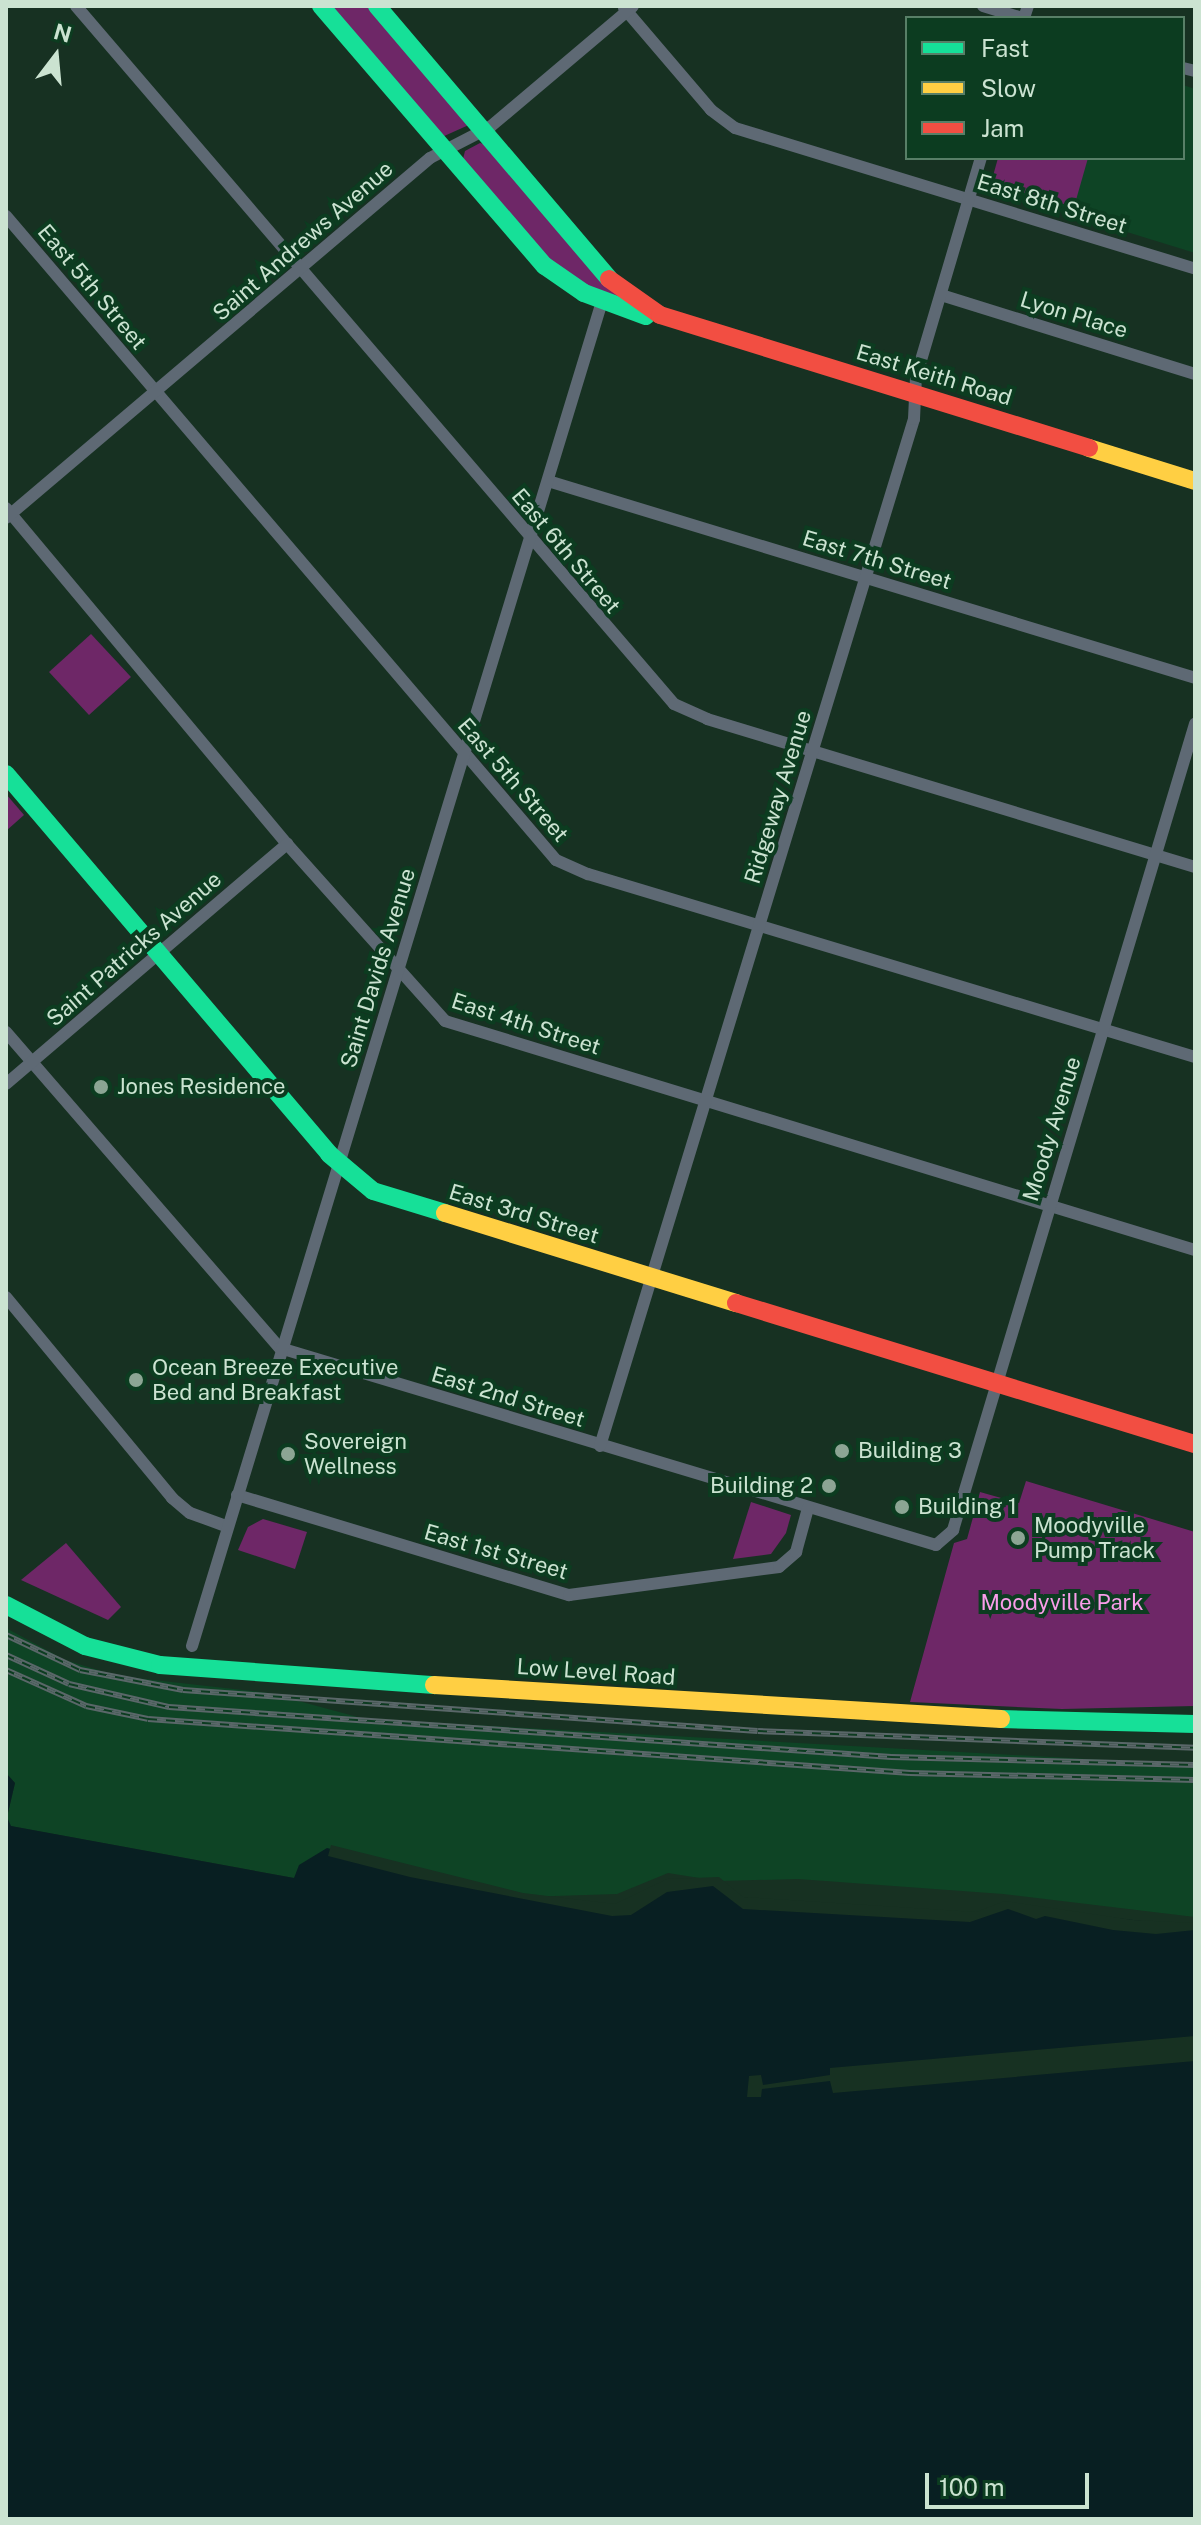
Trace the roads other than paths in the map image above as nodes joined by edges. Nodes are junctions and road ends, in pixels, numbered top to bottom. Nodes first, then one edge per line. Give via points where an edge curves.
1 (76, 6) edge
2 (321, 6) edge
3 (377, 6) edge
4 (983, 6) edge
5 (627, 8) edge
6 (1016, 16) edge
7 (483, 131) junction
8 (444, 150) junction
9 (980, 160) edge
10 (969, 200) junction
11 (6, 216) edge
12 (300, 269) junction
13 (1195, 269) edge
14 (941, 295) junction
15 (602, 302) junction
16 (660, 315) junction
17 (1195, 374) edge
18 (155, 392) junction
19 (912, 393) junction
20 (548, 481) junction
21 (1195, 481) edge
22 (8, 513) edge
23 (529, 538) junction
24 (865, 576) junction
25 (1195, 678) edge
26 (1195, 724) edge
27 (813, 751) junction
28 (463, 754) junction
29 (6, 774) edge
30 (287, 844) junction
31 (1155, 855) junction
32 (1195, 867) edge
33 (760, 924) junction
34 (158, 954) junction
35 (398, 972) junction
36 (1103, 1029) junction
37 (6, 1032) edge
38 (1195, 1057) edge
39 (32, 1062) junction
40 (6, 1084) edge
41 (706, 1101) junction
42 (340, 1165) junction
43 (1049, 1205) junction
44 (1195, 1250) edge
45 (652, 1278) junction
46 (6, 1297) edge
47 (280, 1348) junction
48 (995, 1383) junction
49 (1195, 1444) edge
50 (600, 1446) junction
51 (237, 1495) junction
52 (808, 1508) junction
53 (226, 1526) junction
54 (941, 1541) joint
55 (6, 1605) edge
56 (192, 1646) dead end
57 (1195, 1724) edge

1 - 12 street, East 6th Street
2 - 8 street, East Keith Road
3 - 7 street, East Keith Road
4 - 6 street
5 - 7 street, Saint Andrews Avenue
5 - 10 street, East 8th Street via 711,110 735,128
7 - 8 street, Saint Andrews Avenue
7 - 16 street, East Keith Road via 609,280
8 - 12 street, Saint Andrews Avenue
8 - 15 street, East Keith Road via 545,266
9 - 10 street, Ridgeway Avenue
10 - 13 street, East 8th Street
10 - 14 street, Ridgeway Avenue
11 - 18 street, East 5th Street
12 - 18 street, Saint Andrews Avenue
12 - 23 street, East 6th Street
14 - 17 street, Lyon Place
14 - 19 street, Ridgeway Avenue
15 - 16 street, East Keith Road via 646,316
15 - 20 street, Saint Davids Avenue
16 - 19 street, East Keith Road
18 - 22 street, Saint Andrews Avenue
18 - 28 street, East 5th Street
19 - 21 street, East Keith Road
19 - 24 street, Ridgeway Avenue via 914,419
20 - 23 street, Saint Davids Avenue
20 - 24 street, East 7th Street
22 - 30 street, East 4th Street
23 - 27 street, East 6th Street via 674,704
23 - 28 street, Saint Davids Avenue
24 - 25 street, East 7th Street
24 - 27 street, Ridgeway Avenue
26 - 31 street, Moody Avenue
27 - 31 street, East 6th Street
27 - 33 street, Ridgeway Avenue
28 - 33 street, East 5th Street via 538,843 567,866
28 - 35 street, Saint Davids Avenue
29 - 34 street, East 3rd Street
30 - 34 street, Saint Patricks Avenue
30 - 35 street, East 4th Street
31 - 32 street, East 6th Street
31 - 36 street, Moody Avenue
33 - 36 street, East 5th Street
33 - 41 street, Ridgeway Avenue
34 - 39 street, Saint Patricks Avenue
34 - 42 street, East 3rd Street
35 - 41 street, East 4th Street via 445,1021
35 - 42 street, Saint Davids Avenue
36 - 38 street, East 5th Street
36 - 43 street, Moody Avenue
37 - 39 street
39 - 40 street, Saint Patricks Avenue
39 - 47 street
41 - 43 street, East 4th Street
41 - 45 street, Ridgeway Avenue
42 - 45 street, East 3rd Street via 386,1197
42 - 47 street, Saint Davids Avenue
43 - 44 street, East 4th Street
43 - 48 street, Moody Avenue
45 - 48 street, East 3rd Street
45 - 50 street, Ridgeway Avenue
46 - 53 street via 172,1498 190,1513
47 - 50 street, East 2nd Street
47 - 51 street, Saint Davids Avenue
48 - 49 street, East 3rd Street
48 - 54 street, Moody Avenue via 953,1530
50 - 52 street, East 2nd Street
51 - 52 street, East 1st Street via 569,1595 779,1567 796,1552
51 - 53 street, Saint Davids Avenue
52 - 54 street, East 2nd Street via 930,1545
53 - 56 street, Saint Davids Avenue
55 - 57 street, Low Level Road via 85,1646 160,1665 213,1671 909,1716

